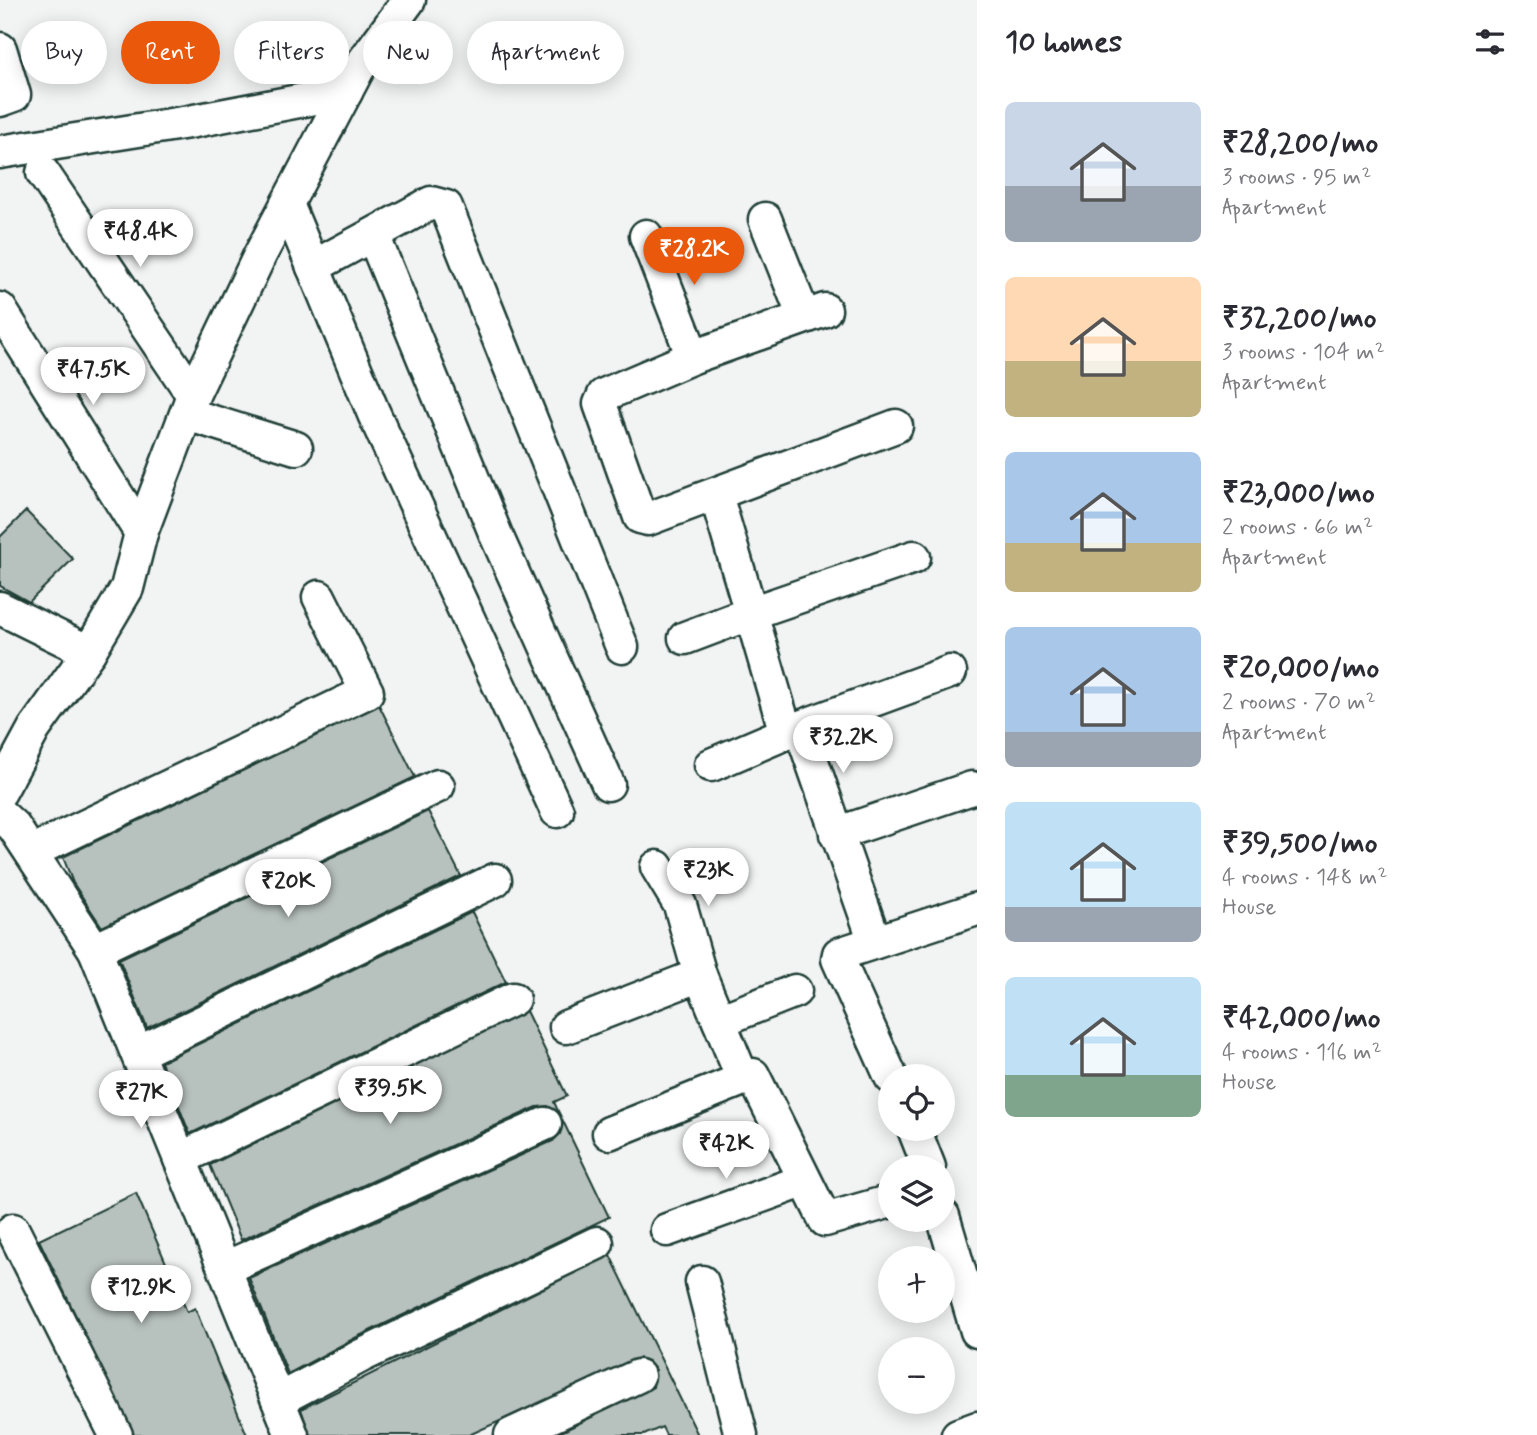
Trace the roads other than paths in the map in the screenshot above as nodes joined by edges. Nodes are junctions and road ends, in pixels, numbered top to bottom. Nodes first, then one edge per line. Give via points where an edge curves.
1 (409, 0) edge
2 (0, 49) edge
3 (346, 92) junction
4 (0, 100) edge
5 (0, 152) edge
6 (43, 173) dead end
7 (287, 204) junction
8 (765, 219) dead end
9 (373, 235) junction
10 (646, 236) dead end
11 (313, 267) junction
12 (0, 309) edge
13 (693, 357) junction
14 (190, 404) junction
15 (896, 426) dead end
16 (296, 448) dead end
17 (716, 495) junction
18 (141, 533) junction
19 (914, 557) dead end
20 (319, 597) dead end
21 (0, 608) edge
22 (751, 613) junction
23 (685, 638) dead end
24 (622, 647) dead end
25 (89, 652) junction
26 (950, 672) dead end
27 (793, 730) junction
28 (711, 765) dead end
29 (608, 784) dead end
30 (438, 786) dead end
31 (972, 788) dead end
32 (0, 792) edge
33 (557, 811) dead end
34 (0, 814) edge
35 (836, 834) junction
36 (31, 852) junction
37 (657, 867) dead end
38 (495, 880) dead end
39 (977, 909) edge
40 (875, 942) junction
41 (95, 950) junction
42 (700, 975) junction
43 (795, 991) dead end
44 (513, 999) dead end
45 (719, 1021) junction
46 (566, 1027) dead end
47 (138, 1054) junction
48 (885, 1064) edge
49 (743, 1079) junction
50 (545, 1124) dead end
51 (610, 1133) dead end
52 (180, 1159) junction
53 (803, 1181) junction
54 (878, 1205) edge
55 (13, 1230) dead end
56 (667, 1230) dead end
57 (948, 1232) edge
58 (597, 1243) dead end
59 (225, 1268) junction
60 (702, 1282) dead end
61 (977, 1331) edge
62 (638, 1376) dead end
63 (278, 1400) junction
64 (977, 1428) edge
65 (116, 1435) edge
66 (292, 1435) edge
67 (511, 1435) edge
68 (741, 1435) edge
69 (958, 1435) edge

1 - 3 street
2 - 4 street via 14,95
3 - 5 street
3 - 7 street
6 - 14 street
7 - 11 street
7 - 14 street
8 - 13 street via 815,313
9 - 11 street
9 - 24 street via 431,203 446,207
9 - 29 street via 496,535
10 - 13 street
11 - 33 street via 374,414
12 - 18 street
13 - 17 street via 604,394 600,404 640,517 648,520
14 - 16 street
14 - 18 street
15 - 17 street
17 - 22 street
18 - 25 street via 127,588
19 - 22 street
20 - 36 street via 367,692
21 - 25 street
22 - 23 street
22 - 27 street
25 - 32 street via 34,729
26 - 27 street
27 - 28 street
27 - 35 street
30 - 41 street
31 - 35 street
34 - 36 street
35 - 40 street
36 - 41 street
37 - 42 street via 680,905
38 - 47 street
39 - 40 street
40 - 48 street via 844,951 838,959
41 - 47 street
42 - 45 street
42 - 46 street
43 - 45 street
44 - 52 street
45 - 49 street
47 - 52 street
49 - 51 street
49 - 53 street via 753,1075
50 - 59 street
52 - 59 street
53 - 54 street via 825,1220
53 - 56 street
55 - 65 street
57 - 61 street
58 - 63 street
59 - 63 street
60 - 68 street
62 - 67 street
63 - 66 street
64 - 69 street

